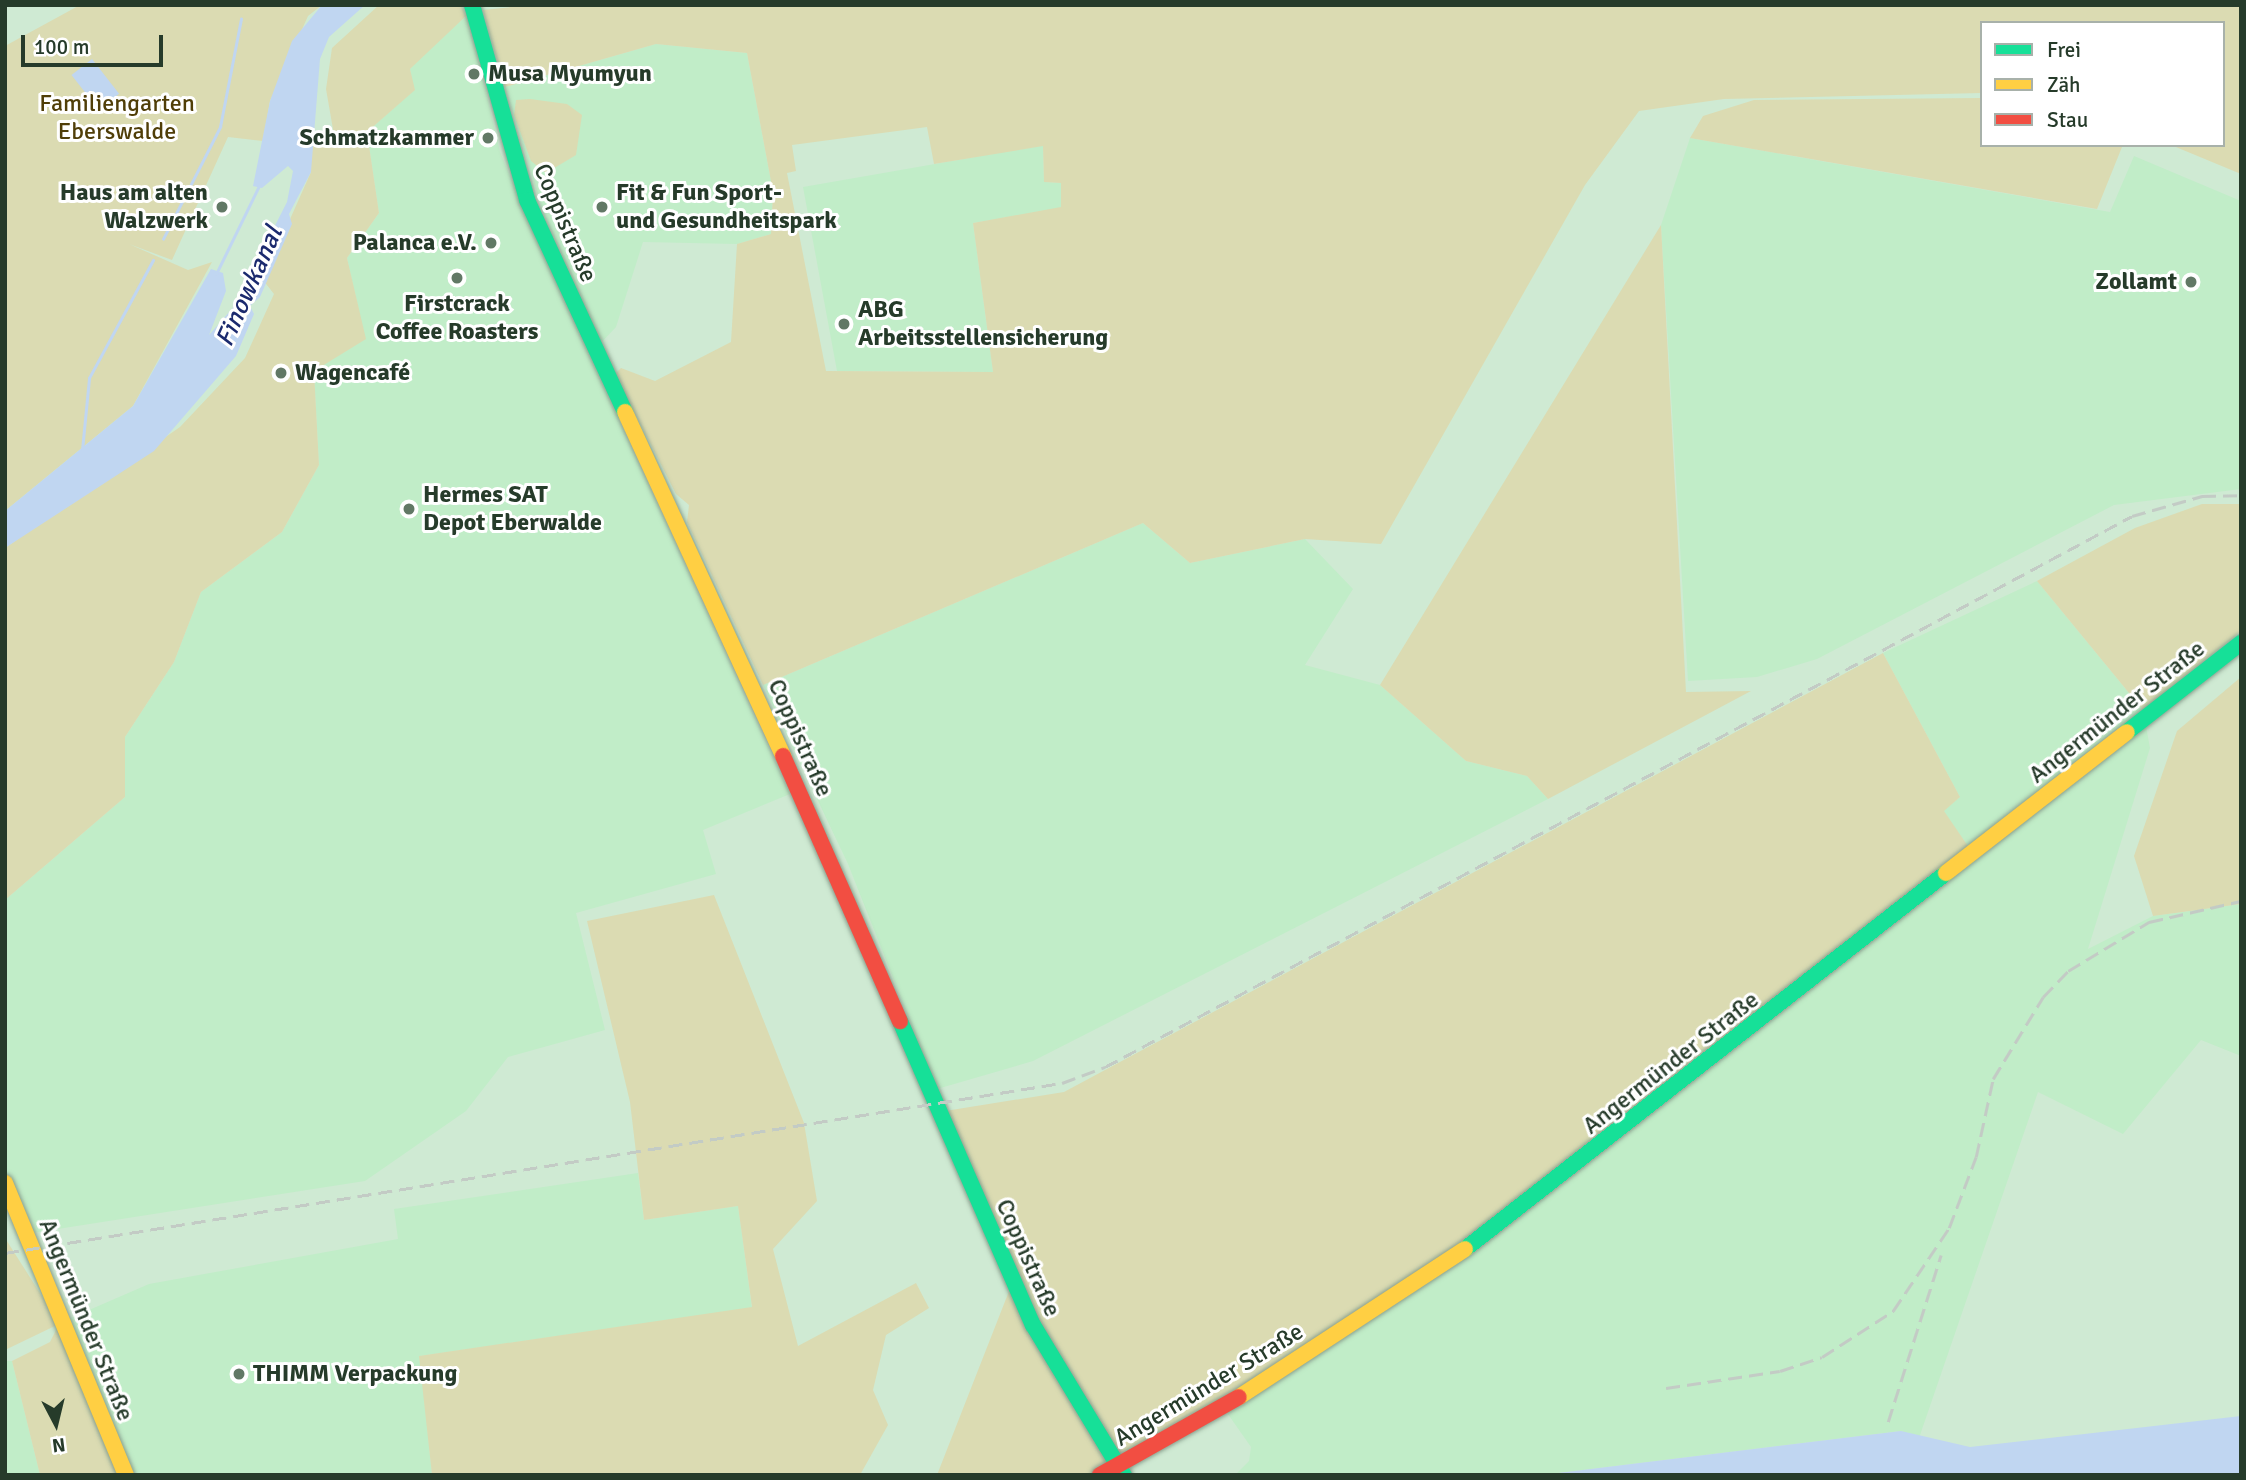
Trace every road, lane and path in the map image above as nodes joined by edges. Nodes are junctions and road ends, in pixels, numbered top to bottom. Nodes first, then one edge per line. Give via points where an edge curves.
1 (472, 5) edge
2 (2241, 643) edge
3 (5, 1183) edge
4 (1121, 1471) edge
5 (126, 1475) edge
6 (1100, 1475) edge

1 - 4 street, Coppistraße via 527,200 803,798 1033,1325
2 - 4 street, Angermünder Straße via 1519,1211 1342,1332
3 - 5 street, Angermünder Straße
4 - 6 street, Angermünder Straße

